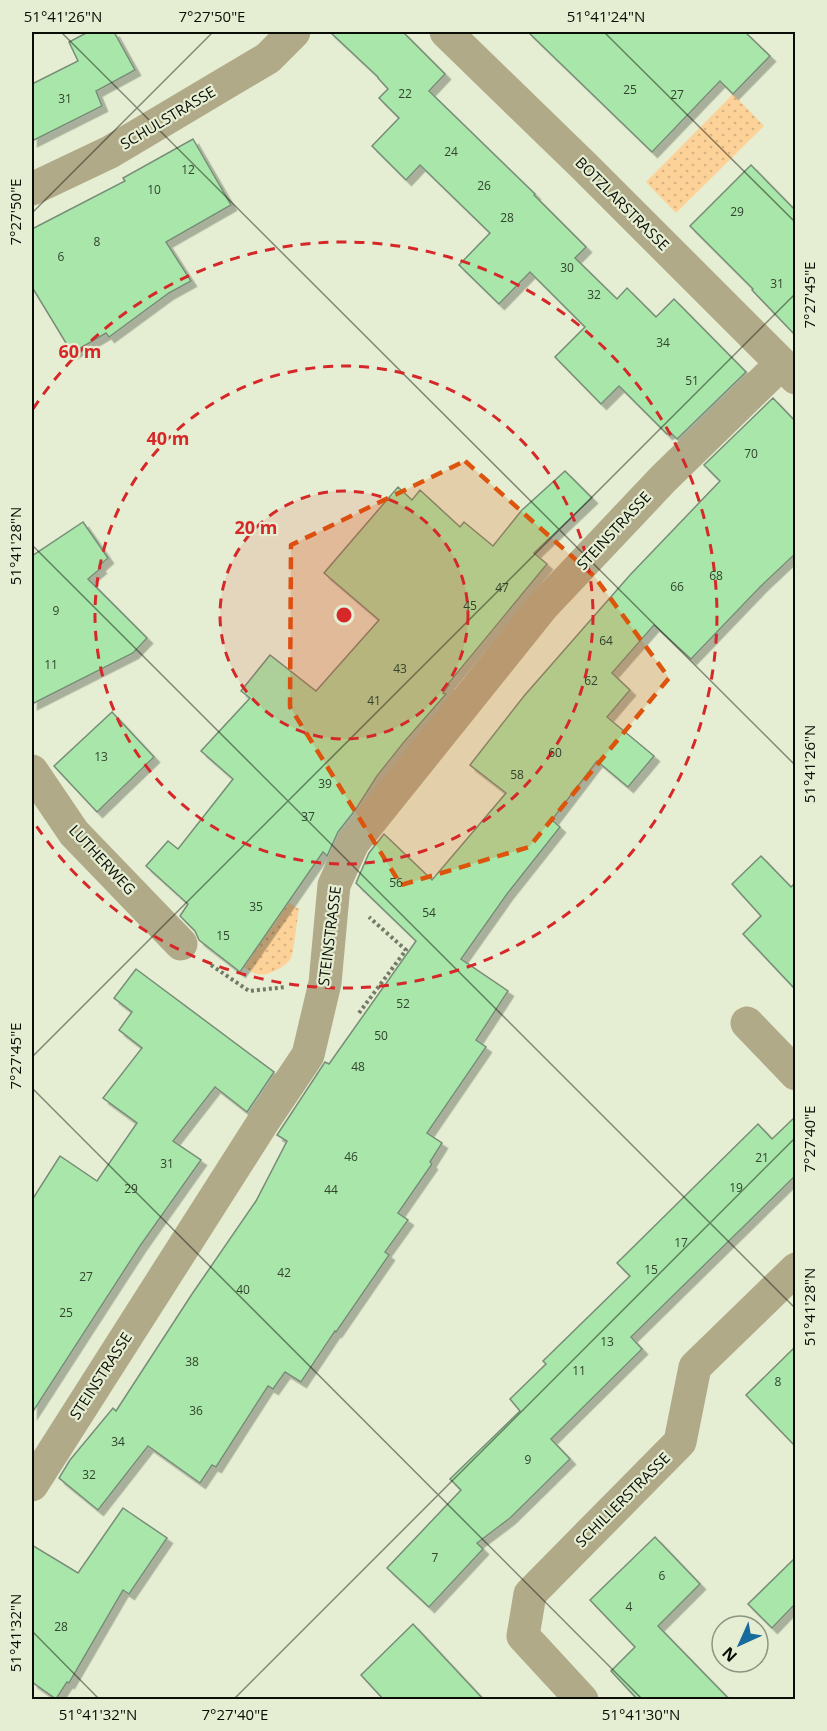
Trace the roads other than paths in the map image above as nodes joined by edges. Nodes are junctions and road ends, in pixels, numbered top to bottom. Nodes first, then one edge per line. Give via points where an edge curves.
1 (294, 32) edge
2 (446, 32) edge
3 (32, 189) edge
4 (788, 371) edge
5 (32, 771) edge
6 (181, 944) road end
7 (747, 1023) dead end
8 (795, 1074) edge
9 (795, 1269) edge
10 (32, 1485) edge
11 (582, 1700) edge

1 - 3 street, SCHULSTRASSE via 268,58 110,153
2 - 4 street, BOTZLARSTRASSE
4 - 10 street, STEINSTRASSE via 663,479 543,606 353,843 334,885 325,983 308,1055
5 - 6 street, LUTHERWEG via 74,833
7 - 8 street
9 - 11 street, SCHILLERSTRASSE via 695,1367 680,1443 530,1594 523,1636

